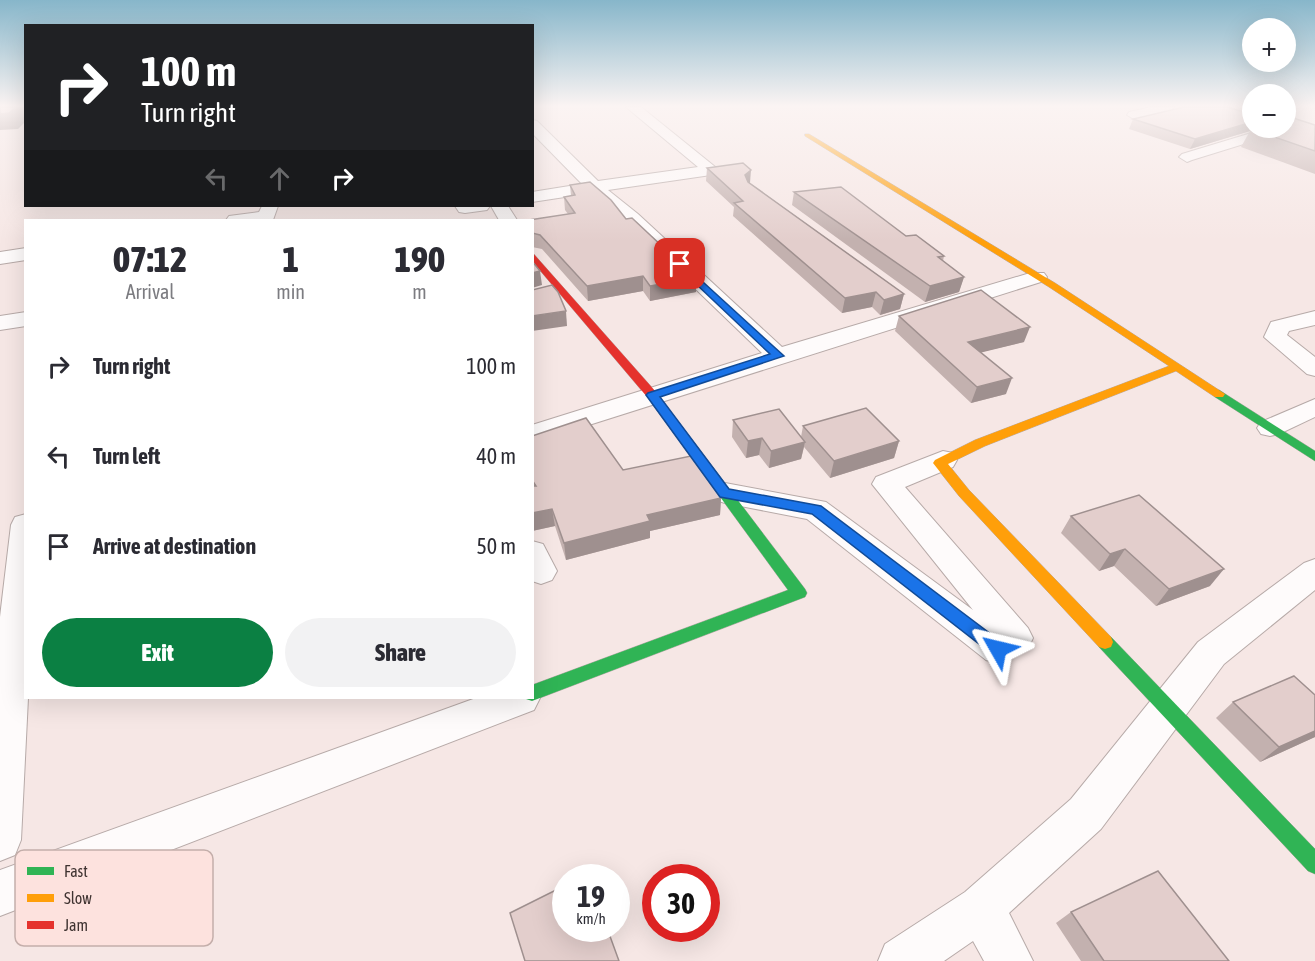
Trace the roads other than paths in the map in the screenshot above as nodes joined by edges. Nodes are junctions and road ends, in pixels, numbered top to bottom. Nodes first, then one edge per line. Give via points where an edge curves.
1 (559, 152) edge
2 (689, 152) edge
3 (834, 152) edge
4 (1205, 152) edge
5 (1187, 157) dead end
6 (594, 187) junction
7 (534, 197) edge
8 (270, 207) edge
9 (244, 219) edge
10 (24, 254) edge
11 (0, 258) edge
12 (534, 259) edge
13 (1037, 277) junction
14 (905, 299) edge
15 (924, 313) junction
16 (24, 319) edge
17 (0, 323) edge
18 (1309, 325) edge
19 (778, 356) junction
20 (1177, 367) junction
21 (1315, 369) edge
22 (652, 395) junction
23 (1315, 408) edge
24 (1270, 428) junction
25 (534, 433) edge
26 (1315, 457) edge
27 (943, 460) junction
28 (725, 493) junction
29 (24, 538) edge
30 (1315, 572) edge
31 (14, 601) edge
32 (534, 692) edge
33 (518, 699) edge
34 (1167, 710) junction
35 (0, 840) edge
36 (115, 850) edge
37 (1315, 864) edge
38 (15, 887) edge
39 (0, 893) edge
40 (981, 908) junction
41 (902, 961) edge
42 (1008, 961) edge

1 - 6 street
2 - 6 street via 711,170
3 - 13 street
4 - 5 street
6 - 7 street
6 - 19 street
8 - 9 street via 267,216
10 - 11 street
12 - 22 street via 552,292
13 - 15 street
13 - 20 street
14 - 15 street
15 - 19 street
16 - 17 street
18 - 21 street via 1279,327 1275,337
19 - 22 street
20 - 24 street
20 - 27 street
22 - 25 street
22 - 28 street
23 - 24 street
24 - 26 street
27 - 28 street via 886,484 1016,638 998,649 816,510
27 - 34 street via 940,463 964,493
28 - 32 street via 799,593
29 - 31 street
30 - 34 street via 1211,653
31 - 35 street
33 - 36 street
34 - 37 street
34 - 40 street via 1086,814
38 - 39 street
40 - 41 street
40 - 42 street

